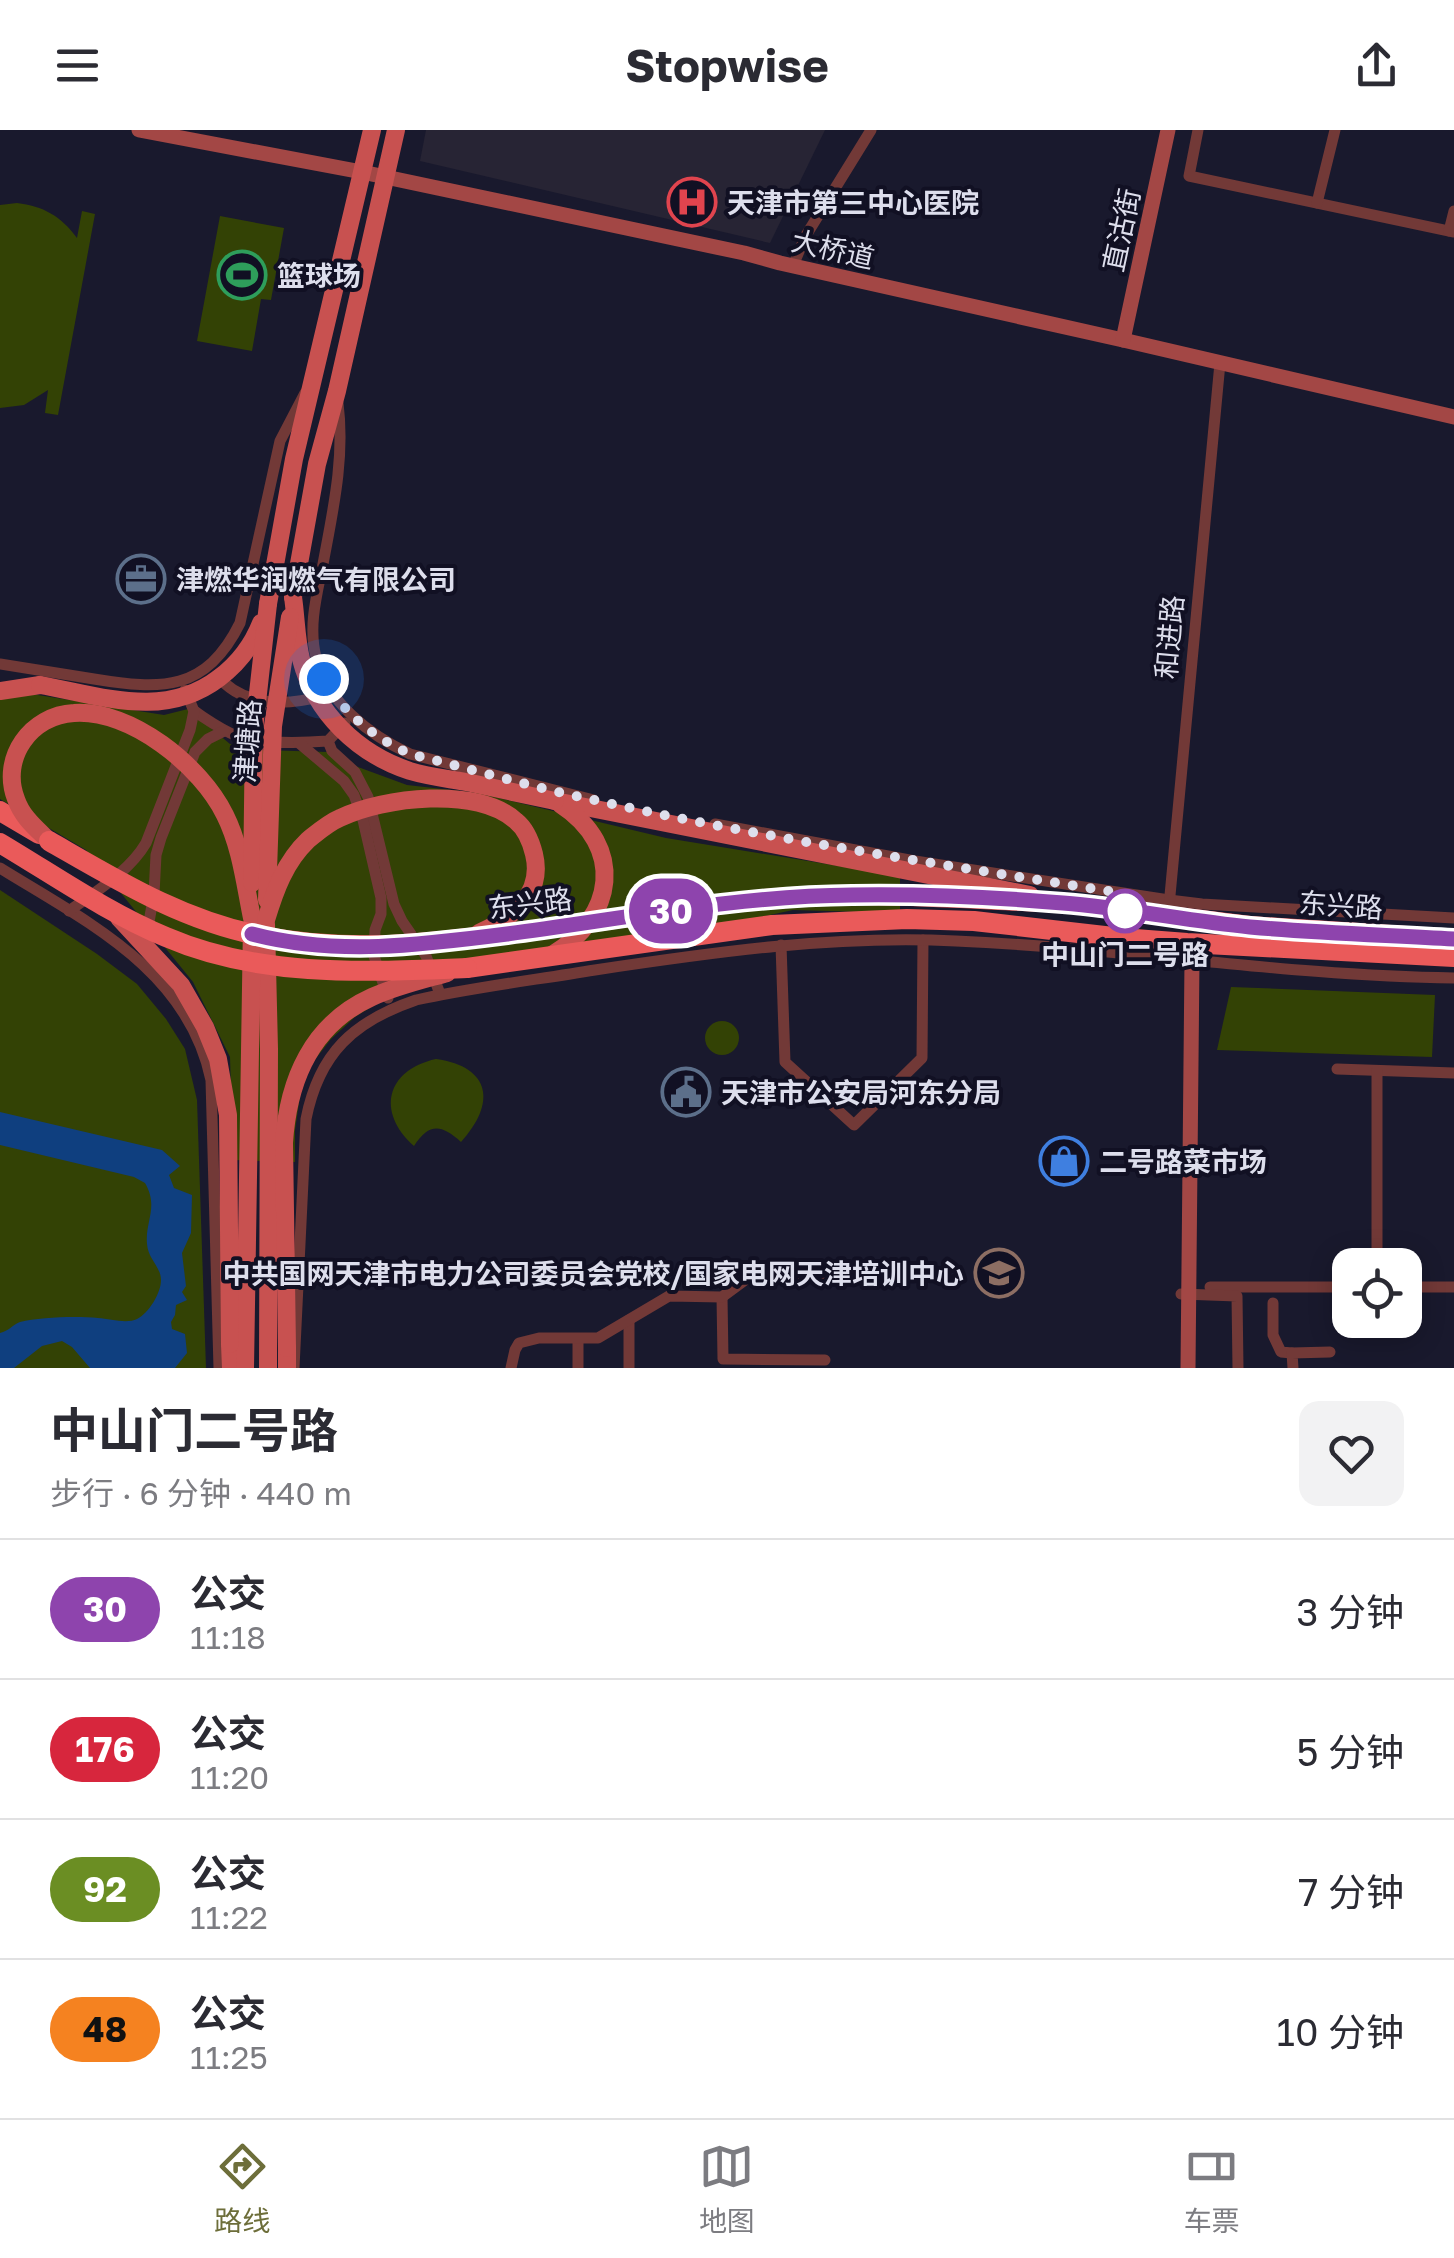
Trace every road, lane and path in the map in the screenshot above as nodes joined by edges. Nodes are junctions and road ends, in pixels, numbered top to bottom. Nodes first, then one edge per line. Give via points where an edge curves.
1 (140, 130) edge
2 (372, 130) edge
3 (396, 130) edge
4 (871, 130) edge
5 (1168, 130) edge
6 (1198, 130) edge
7 (1335, 130) edge
8 (362, 172) junction
9 (385, 178) junction
10 (1317, 203) junction
11 (1454, 211) edge
12 (1452, 231) edge
13 (793, 266) junction
14 (1123, 340) junction
15 (1220, 362) junction
16 (316, 372) junction
17 (337, 391) junction
18 (1454, 417) edge
19 (293, 597) junction
20 (268, 604) junction
21 (0, 664) edge
22 (209, 665) junction
23 (0, 678) edge
24 (181, 681) junction
25 (40, 684) junction
26 (0, 691) edge
27 (332, 694) junction
28 (194, 711) junction
29 (353, 715) junction
30 (224, 730) junction
31 (328, 741) junction
32 (299, 743) junction
33 (555, 801) junction
34 (0, 810) edge
35 (49, 841) junction
36 (0, 843) edge
37 (0, 868) edge
38 (1066, 903) junction
39 (1202, 904) joint
40 (108, 906) junction
41 (1169, 908) junction
42 (69, 911) junction
43 (1454, 918) edge
44 (259, 919) junction
45 (1454, 939) edge
46 (464, 940) junction
47 (923, 940) junction
48 (1336, 942) junction
49 (781, 945) junction
50 (576, 946) junction
51 (1195, 951) junction
52 (1454, 957) edge
53 (142, 962) junction
54 (467, 968) junction
55 (1454, 978) edge
56 (440, 994) junction
57 (391, 1008) junction
58 (1337, 1069) dead end
59 (1377, 1070) junction
60 (1454, 1074) edge
61 (1377, 1248) edge
62 (823, 1276) dead end
63 (1210, 1287) dead end
64 (1332, 1287) edge
65 (1422, 1287) edge
66 (1454, 1287) edge
67 (1184, 1294) junction
68 (722, 1297) junction
69 (1273, 1303) dead end
70 (629, 1320) junction
71 (578, 1339) junction
72 (1292, 1352) junction
73 (1330, 1352) dead end
74 (824, 1360) dead end
75 (292, 1363) edge
76 (727, 1364) edge
77 (220, 1368) edge
78 (231, 1368) edge
79 (245, 1368) edge
80 (268, 1368) edge
81 (511, 1368) edge
82 (578, 1368) edge
83 (630, 1368) edge
84 (1185, 1368) edge
85 (1238, 1368) edge
86 (1293, 1368) edge

1 - 8 street, 大桥道
2 - 8 main road, 津塘路
3 - 9 main road, 津塘路
4 - 13 street
5 - 14 street, 直沽街
6 - 10 street via 1188,176
7 - 10 street
8 - 9 street, 大桥道
8 - 16 main road, 津塘路
9 - 13 street, 大桥道
9 - 17 main road, 津塘路
10 - 12 street
11 - 12 street
13 - 14 street, 大桥道
14 - 15 street, 大桥道
15 - 18 street, 大桥道
15 - 41 street, 和进路
16 - 20 main road, 津塘路
16 - 22 street via 280,441 240,623
17 - 19 main road, 津塘路
17 - 27 street via 338,475 313,616 316,656
19 - 33 main road, bridge via 310,683 324,710 361,746 412,772
19 - 44 main road, 津塘路, bridge via 273,726
20 - 25 main road, bridge via 239,661 185,697 139,703
20 - 44 main road, 津塘路, bridge via 254,729
21 - 24 street via 133,685
22 - 24 street
22 - 27 street via 244,698 298,703
23 - 25 main road
24 - 28 street
25 - 26 main road
27 - 29 street
28 - 30 street
28 - 42 street via 138,857
29 - 31 street
29 - 41 street via 410,754 592,800
30 - 32 street
30 - 53 street via 194,752 162,838
31 - 32 street
31 - 56 street via 368,797 394,904
32 - 57 street via 344,780 363,820 382,898 374,956
33 - 38 main road
33 - 50 main road via 586,827 606,877 596,914
34 - 35 highway, 东兴路, bridge
35 - 44 main road, bridge via 16,799 12,768 21,742 39,724 64,714 120,722 172,752 214,796
35 - 46 highway, 东兴路, bridge via 174,909 259,936 367,947
36 - 40 highway, 东兴路, bridge
37 - 42 street
38 - 41 highway, 东兴路
38 - 46 highway, 东兴路, bridge via 853,895 769,899
39 - 41 highway
39 - 43 street
40 - 54 highway, 东兴路, bridge via 180,943 234,959 357,972
40 - 78 main road, bridge via 182,986 218,1059 228,1115
41 - 48 highway, 东兴路
42 - 53 street
44 - 46 main road, bridge via 283,873 326,826 385,804 456,799 515,819 536,866 520,908
44 - 79 main road, 津塘路
44 - 80 main road, 津塘路 via 269,1050
45 - 48 highway, 东兴路
47 - 49 street
47 - 49 street via 922,1058 854,1125 785,1062
47 - 51 street
48 - 51 highway, 东兴路
48 - 52 highway, 东兴路
49 - 56 street
50 - 51 highway, 东兴路 via 907,919 974,921
50 - 54 highway, 东兴路 via 549,957
51 - 55 street via 1289,970
51 - 67 street
53 - 77 street via 190,1020 206,1059
54 - 75 main road, bridge via 354,1006 299,1068 284,1143
56 - 57 street
57 - 75 street via 344,1040 310,1098
58 - 59 street
59 - 60 street
59 - 61 street
62 - 68 street via 749,1277
63 - 64 street
65 - 66 street
67 - 84 street
67 - 85 street via 1237,1296
68 - 70 street via 670,1296
68 - 76 street
69 - 72 street via 1273,1336 1281,1352
70 - 71 street via 598,1338
70 - 83 street
71 - 81 street via 519,1343
71 - 82 street
72 - 73 street
72 - 86 street
74 - 76 street

